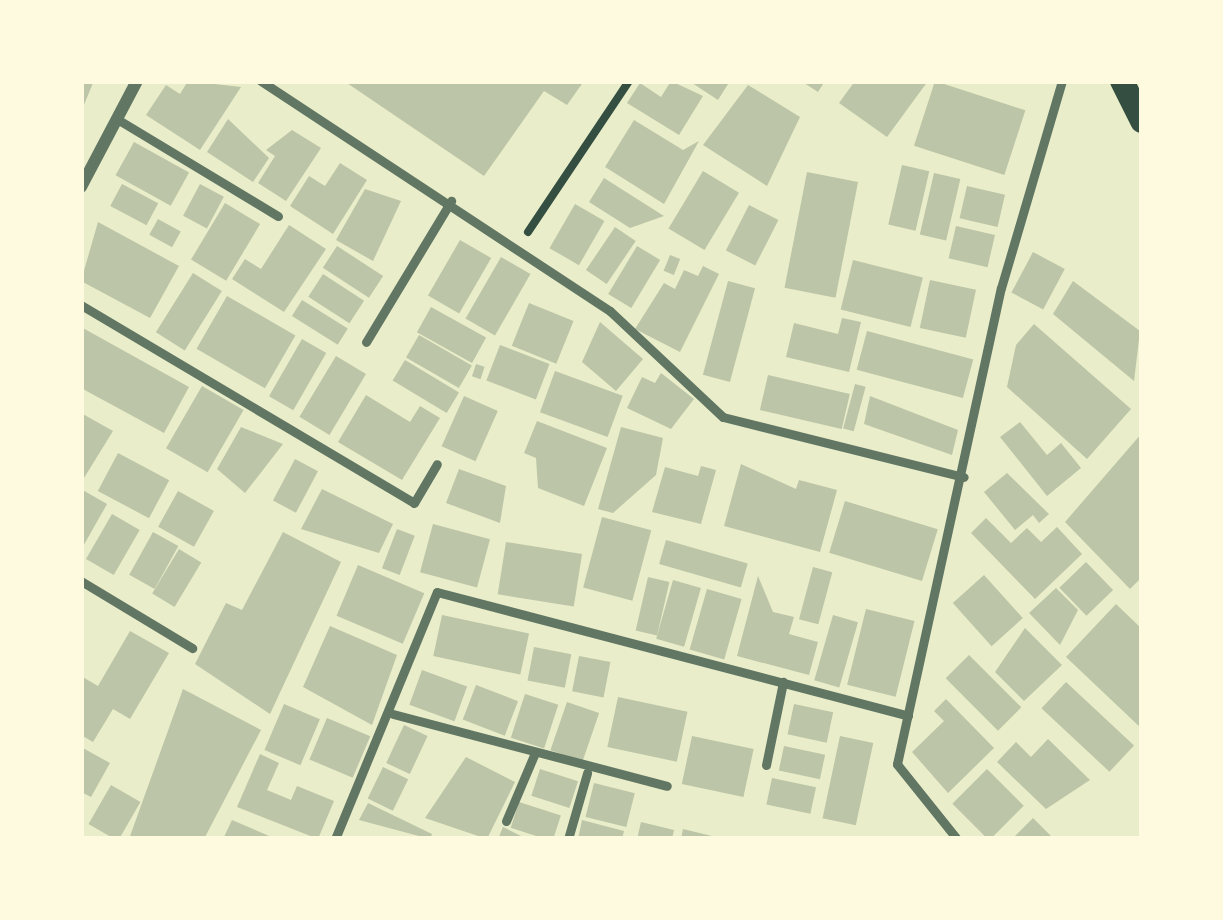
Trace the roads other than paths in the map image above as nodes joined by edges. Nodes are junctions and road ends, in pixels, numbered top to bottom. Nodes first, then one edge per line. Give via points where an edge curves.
1 (137, 81) edge
2 (261, 81) edge
3 (1062, 81) edge
4 (1122, 81) edge
5 (118, 119) junction
6 (1142, 121) edge
7 (81, 188) edge
8 (451, 201) junction
9 (278, 216) dead end
10 (81, 305) edge
11 (366, 342) dead end
12 (437, 464) dead end
13 (964, 477) junction
14 (81, 581) edge
15 (192, 648) dead end
16 (783, 682) junction
17 (393, 714) junction
18 (908, 716) junction
19 (534, 755) junction
20 (766, 765) dead end
21 (587, 773) junction
22 (668, 786) dead end
23 (506, 821) dead end
24 (335, 839) edge
25 (568, 839) edge
26 (957, 839) edge

1 - 5 street
2 - 8 lane
3 - 13 lane via 1001,288
4 - 6 main road
5 - 7 street
5 - 9 lane
8 - 11 lane
8 - 13 lane via 610,311 723,417
10 - 12 lane via 414,503
13 - 18 lane
14 - 15 lane
16 - 17 lane via 437,592
16 - 18 lane
16 - 20 lane
17 - 19 lane
17 - 24 lane
18 - 26 lane via 897,764
19 - 21 lane
19 - 23 lane
21 - 22 lane
21 - 25 lane

